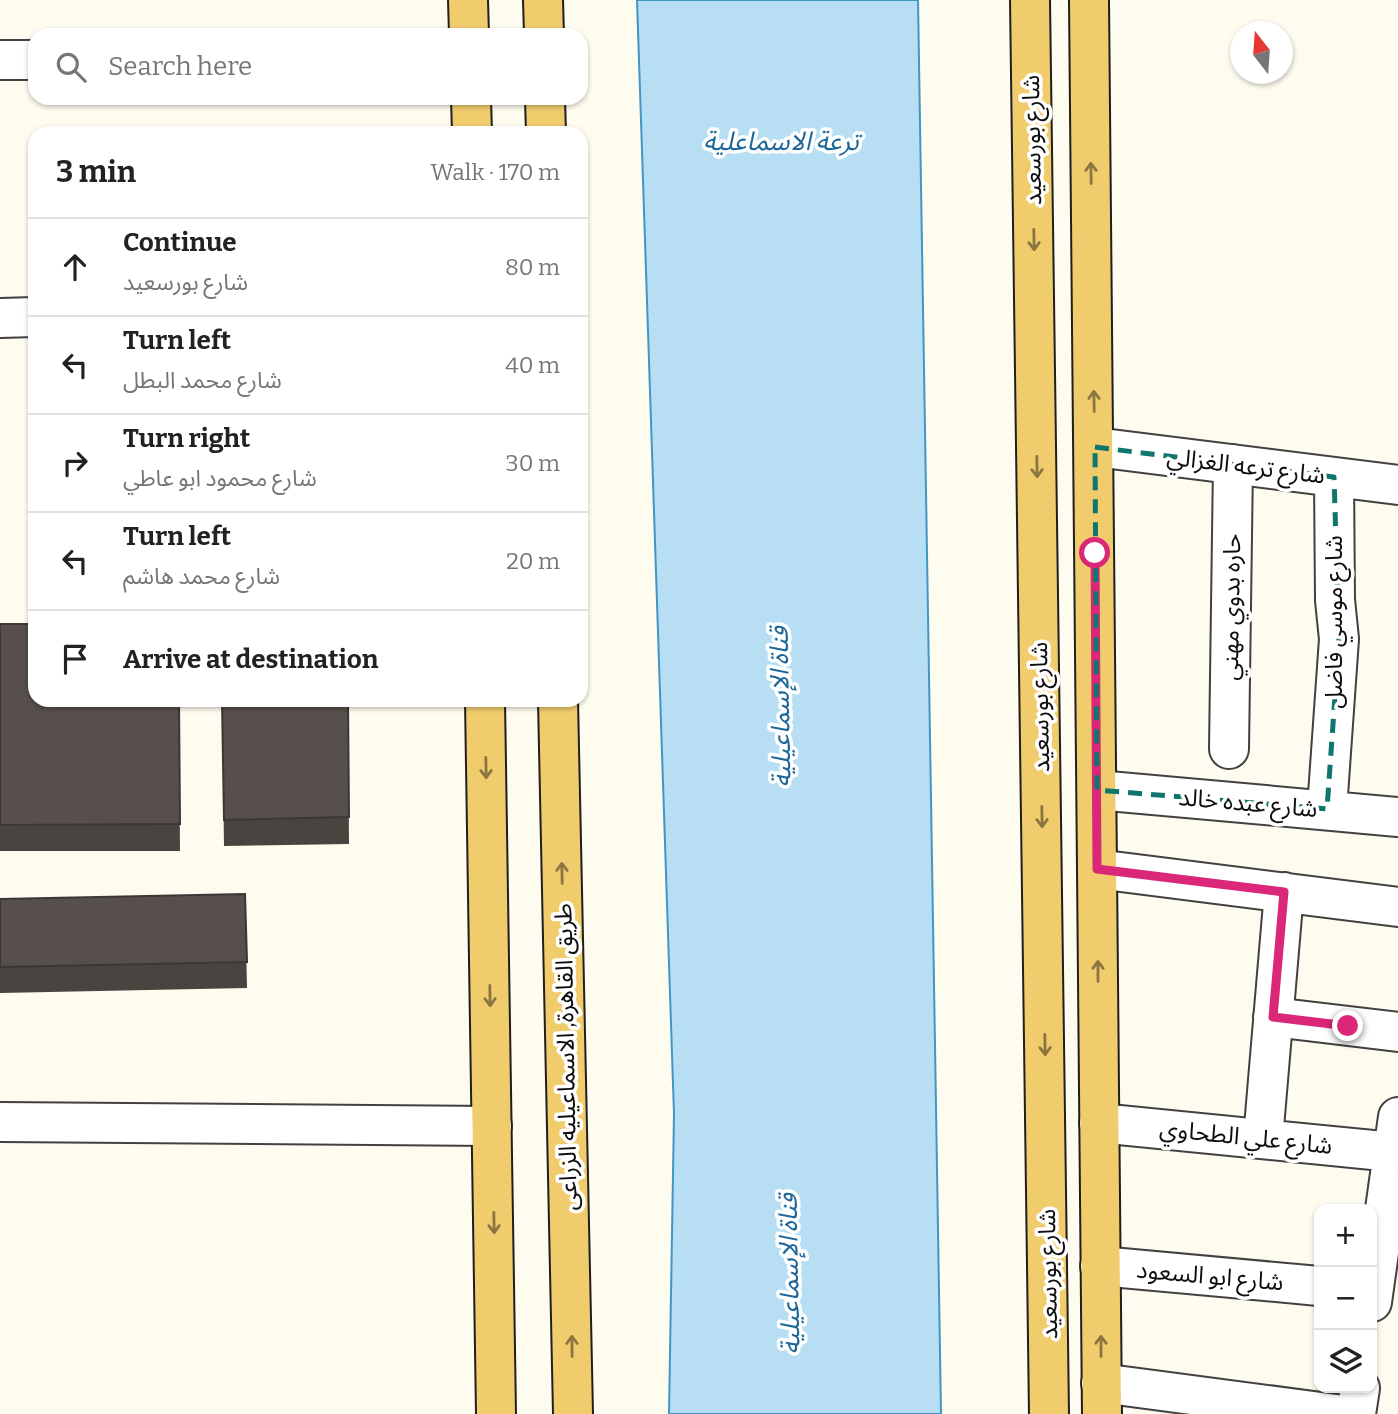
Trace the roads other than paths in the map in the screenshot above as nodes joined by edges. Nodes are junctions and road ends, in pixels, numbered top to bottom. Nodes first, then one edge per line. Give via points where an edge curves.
1 (468, 0) edge
2 (543, 0) edge
3 (1030, 0) edge
4 (1089, 0) edge
5 (469, 28) edge
6 (544, 28) edge
7 (0, 60) edge
8 (28, 60) edge
9 (471, 105) edge
10 (545, 105) edge
11 (472, 126) edge
12 (546, 126) edge
13 (28, 317) edge
14 (0, 318) edge
15 (1095, 447) junction
16 (1233, 464) junction
17 (1334, 477) junction
18 (1398, 485) edge
19 (485, 707) edge
20 (558, 707) edge
21 (1229, 750) dead end
22 (1097, 790) junction
23 (1327, 809) junction
24 (1398, 817) edge
25 (1097, 869) junction
26 (1284, 892) junction
27 (1398, 906) edge
28 (1273, 1017) junction
29 (1398, 1032) edge
30 (0, 1122) edge
31 (1099, 1123) junction
32 (492, 1126) junction
33 (1263, 1139) junction
34 (1394, 1159) edge
35 (1100, 1266) junction
36 (1314, 1286) edge
37 (1379, 1295) edge
38 (1359, 1393) edge
39 (1101, 1399) edge
40 (1249, 1408) edge
41 (496, 1414) edge
42 (573, 1414) edge
43 (1049, 1414) edge
44 (1336, 1414) edge
45 (1356, 1414) edge

1 - 5 main road
2 - 6 main road
3 -> 43 main road, شارع بورسعيد
15 -> 4 main road
7 - 8 street
9 - 11 main road
10 - 12 main road
13 - 14 street
15 - 16 street, شارع ترعه الغزالي
15 - 22 main road
16 - 17 street, شارع ترعه الغزالي
16 - 21 street, حاره بدوي مهني
17 - 18 street, شارع ترعه الغزالي
17 - 23 street, شارع موسي فاضل via 1339,639
19 -> 32 main road
42 -> 20 main road, طريق القاهرة, الاسماعيليه الزراعى
22 - 23 street, شارع عبده خالد
22 - 25 main road
23 - 24 street, شارع عبده خالد
25 - 26 street
31 -> 25 main road
26 - 27 street
26 - 28 street
28 - 29 street
28 - 33 street
30 - 32 street
31 - 33 street, شارع علي الطحاوي
31 - 35 main road
32 -> 41 main road
33 - 34 street, شارع علي الطحاوي
34 - 37 street
35 - 36 street, شارع ابو السعود
39 -> 35 main road
38 - 45 street
39 - 40 street
40 - 44 street

